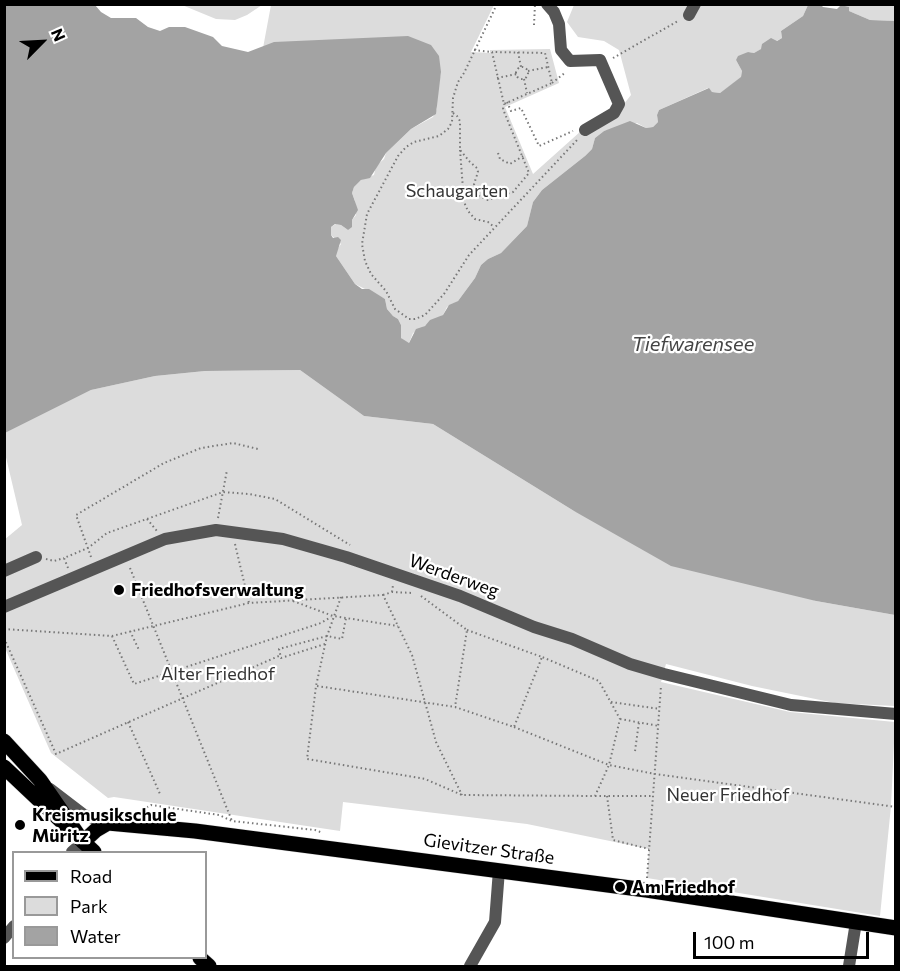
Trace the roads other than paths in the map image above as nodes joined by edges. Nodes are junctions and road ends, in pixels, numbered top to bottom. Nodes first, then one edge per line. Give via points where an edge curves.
1 (547, 4) edge
2 (581, 129) road end
3 (36, 557) road end
4 (4, 571) edge
5 (4, 607) edge
6 (896, 714) edge
7 (4, 741) edge
8 (4, 767) edge
9 (40, 780) junction
10 (108, 823) junction
11 (83, 849) edge
12 (500, 870) junction
13 (856, 922) junction
14 (896, 928) edge
15 (470, 966) edge
16 (849, 966) edge

1 - 2 street via 559,24 561,50 570,61 600,60 619,105 615,113
3 - 4 street
5 - 6 street, Werderweg via 165,539 216,530 283,539 346,556 652,671 791,705
7 - 9 main road
8 - 11 main road
9 - 10 street via 84,815
9 - 11 main road
10 - 11 main road via 96,830
10 - 12 main road, Gievitzer Straße via 134,820
12 - 13 main road, Gievitzer Straße
12 - 15 street via 495,922
13 - 14 main road, Gievitzer Straße
13 - 16 street

